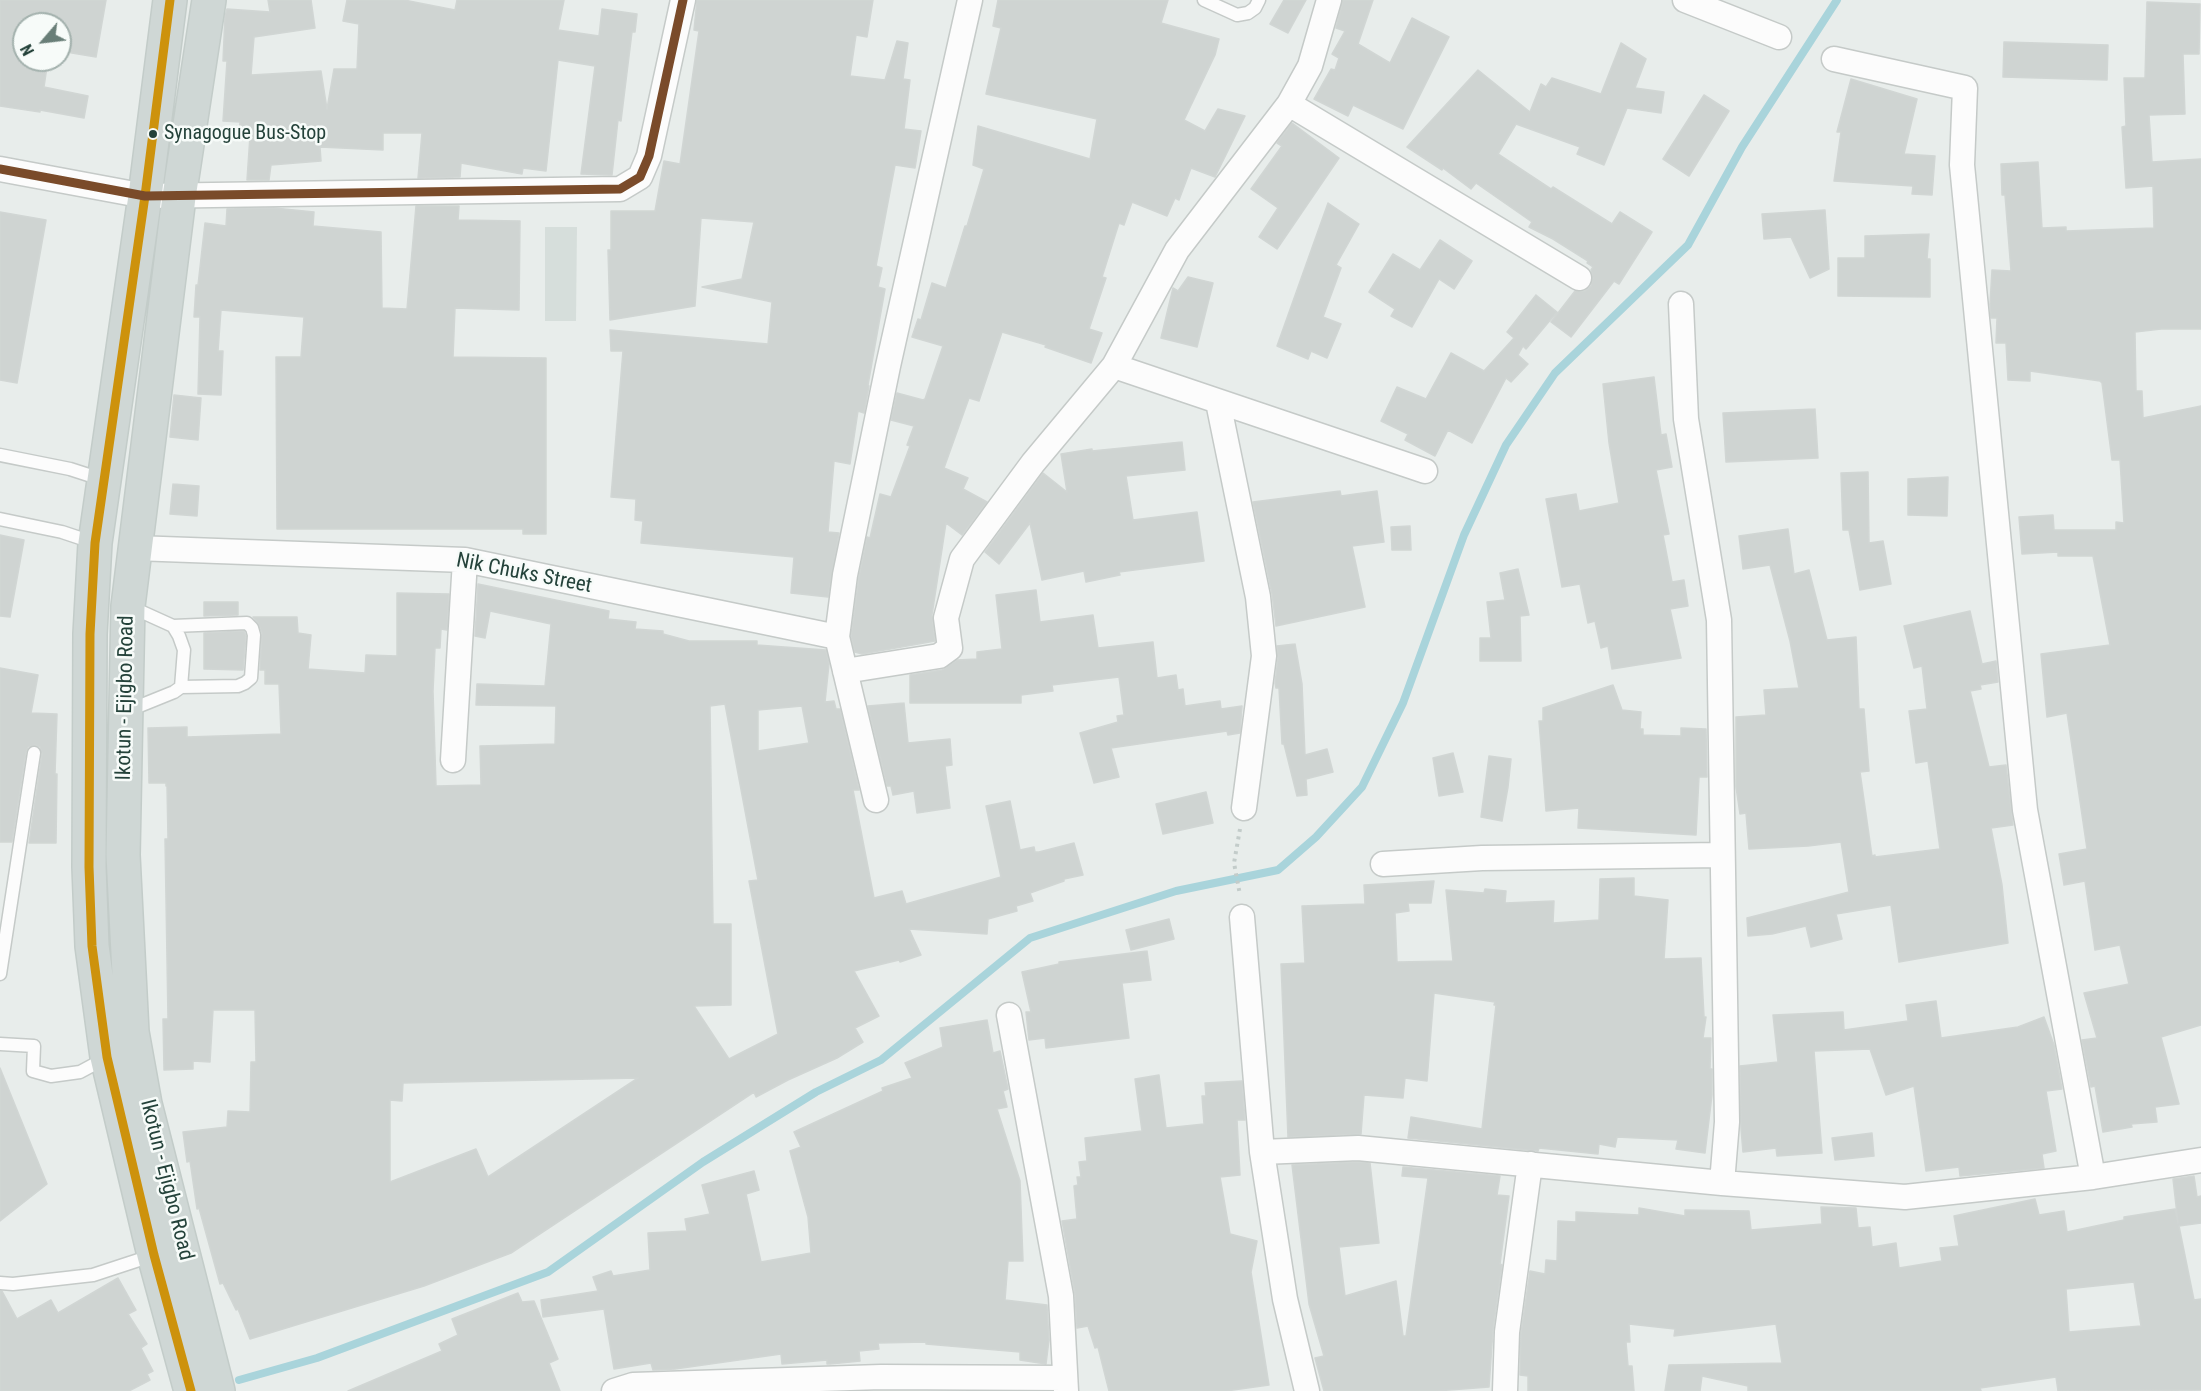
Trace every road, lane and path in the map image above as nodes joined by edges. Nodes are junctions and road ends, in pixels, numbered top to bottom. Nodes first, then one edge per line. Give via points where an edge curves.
1 (170, 0) edge
2 (209, 0) edge
3 (683, 0) edge
4 (970, 0) edge
5 (1204, 0) edge
6 (1258, 0) edge
7 (1329, 0) edge
8 (1685, 0) edge
9 (1779, 37) dead end
10 (1834, 59) dead end
11 (1289, 104) junction
12 (0, 169) edge
13 (145, 196) junction
14 (179, 197) junction
15 (1579, 278) dead end
16 (1681, 304) dead end
17 (1114, 366) junction
18 (1218, 402) junction
19 (0, 455) edge
20 (1425, 471) dead end
21 (104, 480) junction
22 (0, 519) edge
23 (95, 543) junction
24 (135, 548) junction
25 (465, 560) junction
26 (128, 621) junction
27 (173, 626) junction
28 (90, 634) junction
29 (837, 638) junction
30 (845, 671) junction
31 (181, 687) junction
32 (126, 711) junction
33 (34, 753) dead end
34 (453, 760) dead end
35 (876, 800) dead end
36 (1244, 808) joint
37 (1722, 855) junction
38 (1383, 864) dead end
39 (1240, 889) dead end
40 (1242, 917) dead end
41 (0, 974) edge
42 (1009, 1015) dead end
43 (0, 1044) edge
44 (107, 1057) junction
45 (1262, 1152) junction
46 (2201, 1160) edge
47 (1530, 1164) junction
48 (2093, 1177) junction
49 (1722, 1183) junction
50 (154, 1255) junction
51 (0, 1283) edge
52 (1065, 1384) edge
53 (191, 1391) edge
54 (218, 1391) edge
55 (615, 1391) edge
56 (1307, 1391) edge
57 (1505, 1391) edge

1 - 13 main road, Ikotun - Ejigbo Road
2 - 14 main road, Ikotun - Ejigbo Road
3 - 14 street via 649,156 640,177 620,189
4 - 29 street via 888,366 845,575
5 - 6 lane via 1237,15 1255,8
7 - 11 street via 1310,66
8 - 9 street
10 - 48 street via 1965,88 1962,165 2025,810
11 - 15 street
11 - 17 street via 1177,250
12 - 13 street
13 - 14 street
13 - 21 main road, Ikotun - Ejigbo Road
14 - 24 main road, Ikotun - Ejigbo Road
16 - 37 street via 1686,419 1719,620
17 - 18 street
17 - 30 street via 1033,463 962,559 946,618 950,648 939,656
18 - 20 street
18 - 36 street via 1258,597 1264,656
19 - 21 lane
21 - 23 main road, Ikotun - Ejigbo Road
22 - 23 lane
23 - 28 main road, Ikotun - Ejigbo Road
24 - 25 street, Nik Chuks Street
24 - 26 main road, Ikotun - Ejigbo Road
25 - 29 street, Nik Chuks Street
25 - 34 street
26 - 27 lane
26 - 28 main road
26 - 32 main road, Ikotun - Ejigbo Road
27 - 31 lane via 184,650
27 - 31 lane via 247,623 254,635 251,678 245,683
28 - 44 main road, Ikotun - Ejigbo Road via 88,867 92,946
29 - 30 street
30 - 35 street
31 - 32 lane
32 - 54 main road, Ikotun - Ejigbo Road via 123,855 132,1032 146,1104
33 - 41 lane
36 - 39 path via 1233,863
37 - 38 street via 1482,858
37 - 49 street via 1727,1122
40 - 45 street
42 - 52 street via 1061,1296
43 - 44 lane via 34,1046 33,1071 51,1076 80,1072
44 - 50 main road, Ikotun - Ejigbo Road
45 - 47 street via 1358,1148
45 - 56 street via 1285,1299
46 - 48 street
47 - 49 street
47 - 57 street via 1508,1332
48 - 49 street via 1905,1197
50 - 51 lane via 93,1275
50 - 53 main road, Ikotun - Ejigbo Road
52 - 55 street via 869,1377 633,1385

